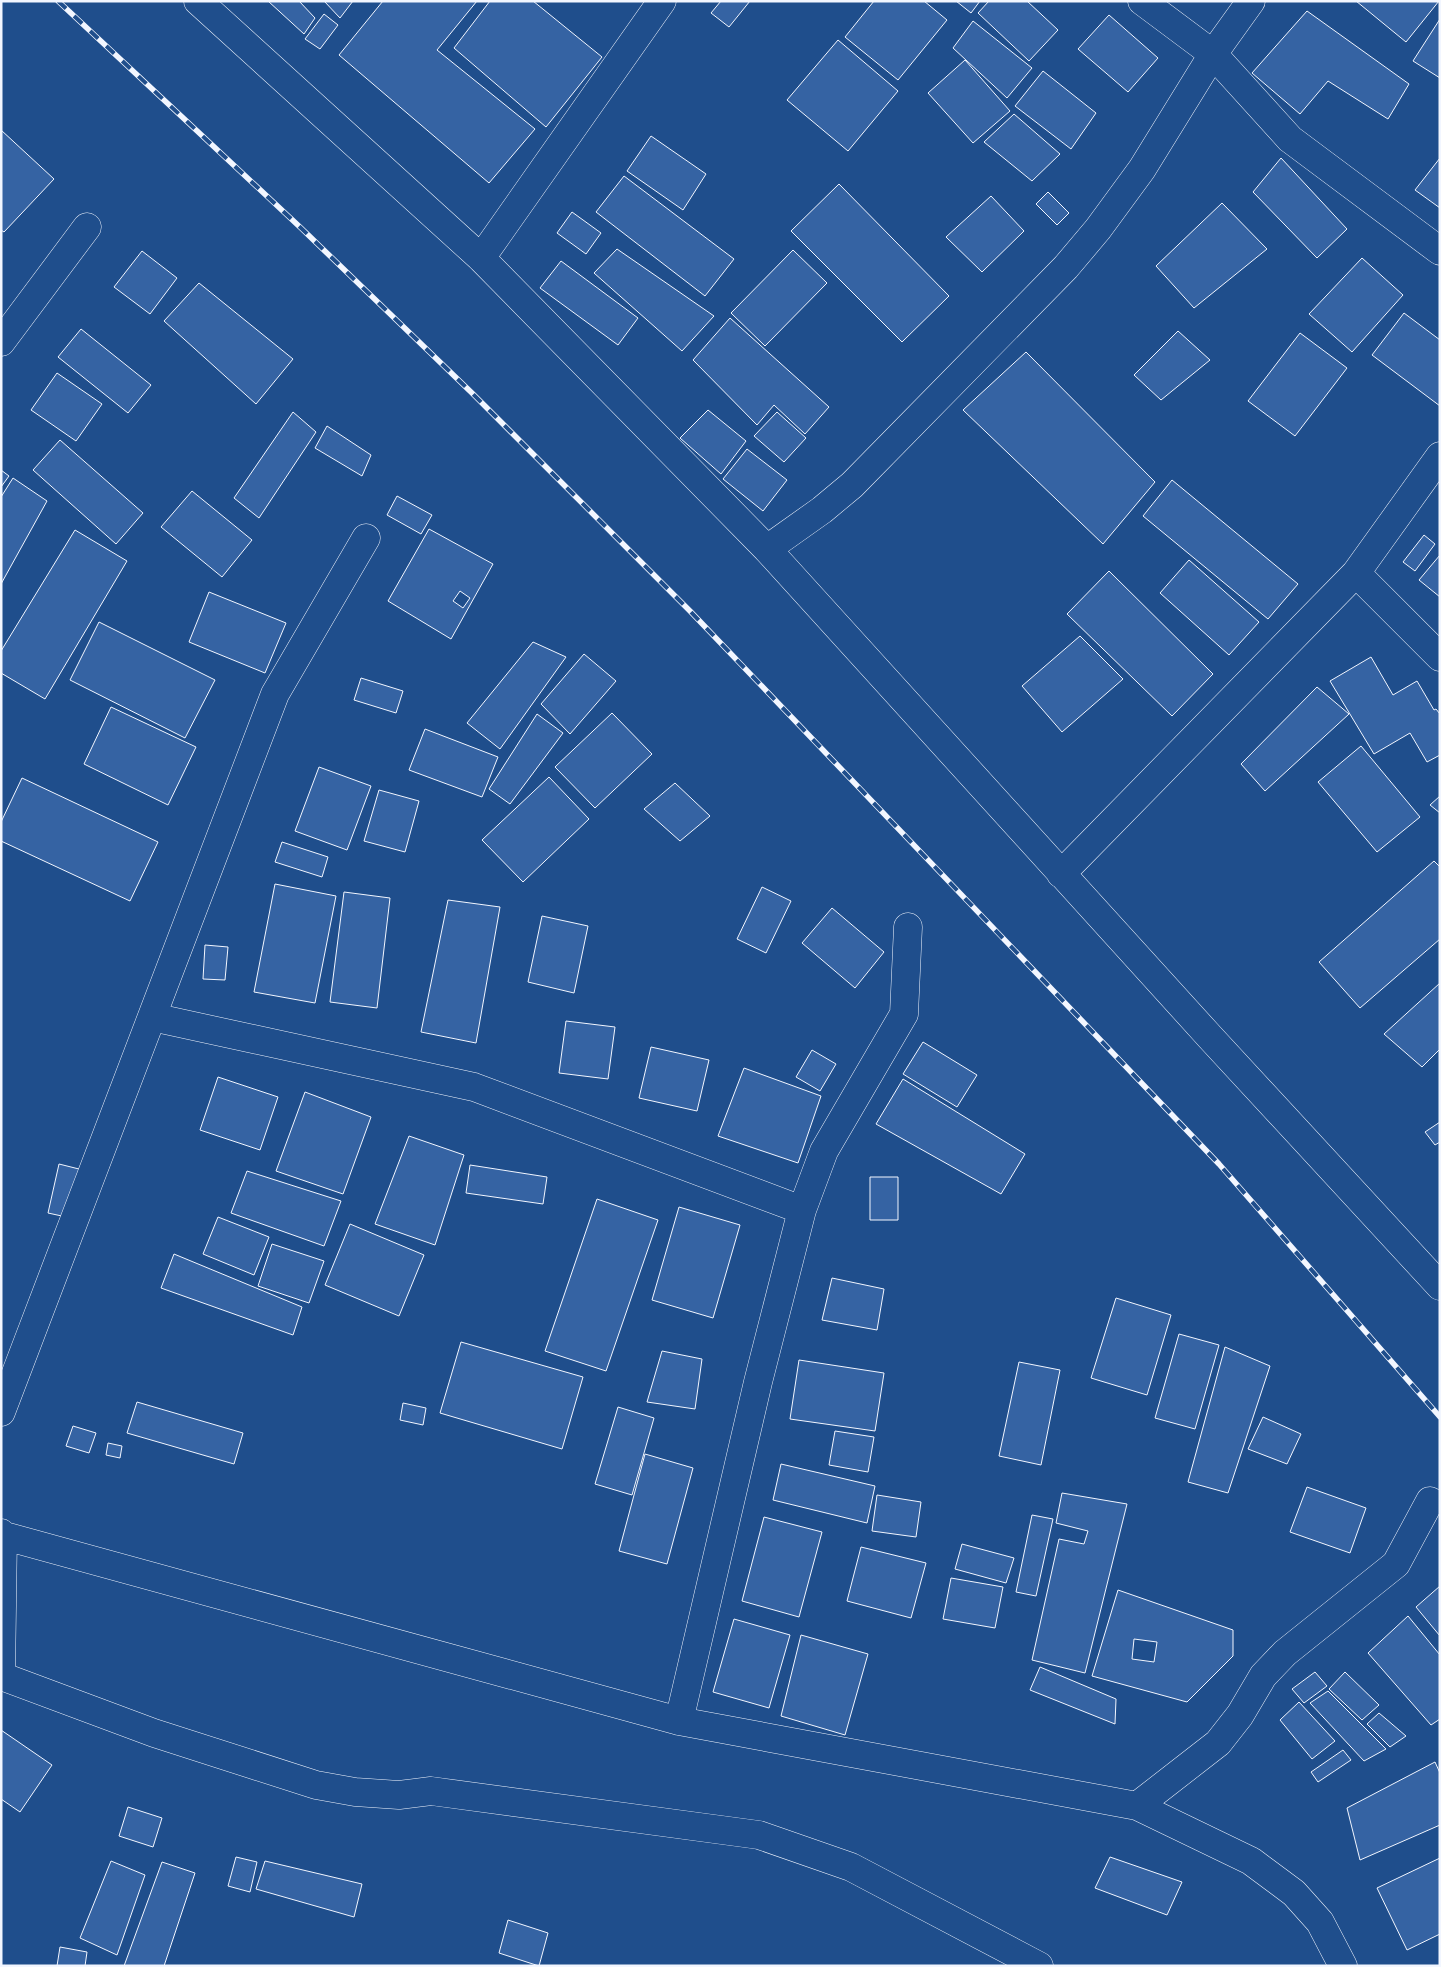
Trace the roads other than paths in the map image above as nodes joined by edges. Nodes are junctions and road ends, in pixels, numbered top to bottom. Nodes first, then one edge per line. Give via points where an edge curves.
1 (198, 1) edge
2 (662, 1) edge
3 (1142, 1) edge
4 (1251, 1) edge
5 (1213, 54) junction
6 (87, 227) dead end
7 (1440, 251) edge
8 (481, 258) junction
9 (1, 342) edge
10 (1440, 456) edge
11 (366, 538) dead end
12 (767, 549) junction
13 (1356, 573) junction
14 (1440, 657) edge
15 (1061, 874) junction
16 (908, 927) dead end
17 (152, 1017) junction
18 (802, 1210) junction
19 (1440, 1286) edge
20 (1, 1412) edge
21 (1429, 1504) dead end
22 (2, 1534) edge
23 (1, 1676) edge
24 (679, 1721) junction
25 (1137, 1806) junction
26 (1039, 1966) edge
27 (1343, 1966) edge

1 - 8 street
2 - 8 street
3 - 5 street
4 - 5 street
5 - 7 street via 1290,139
5 - 12 street via 1142,169 1066,267 852,485
6 - 9 street
8 - 12 street
10 - 13 street
11 - 17 street via 275,694
12 - 15 street
13 - 14 street
13 - 15 street
15 - 19 street
16 - 18 street via 904,1014 824,1151
17 - 18 street via 474,1087
17 - 20 street
18 - 24 street via 758,1382
21 - 25 street via 1430,1501 1396,1564 1285,1653 1263,1676 1240,1715 1218,1743
22 - 23 street
22 - 24 street
23 - 26 street via 154,1732 316,1785 399,1795 431,1790 758,1835 851,1867
24 - 25 street
25 - 27 street via 1251,1861 1294,1893 1320,1922

